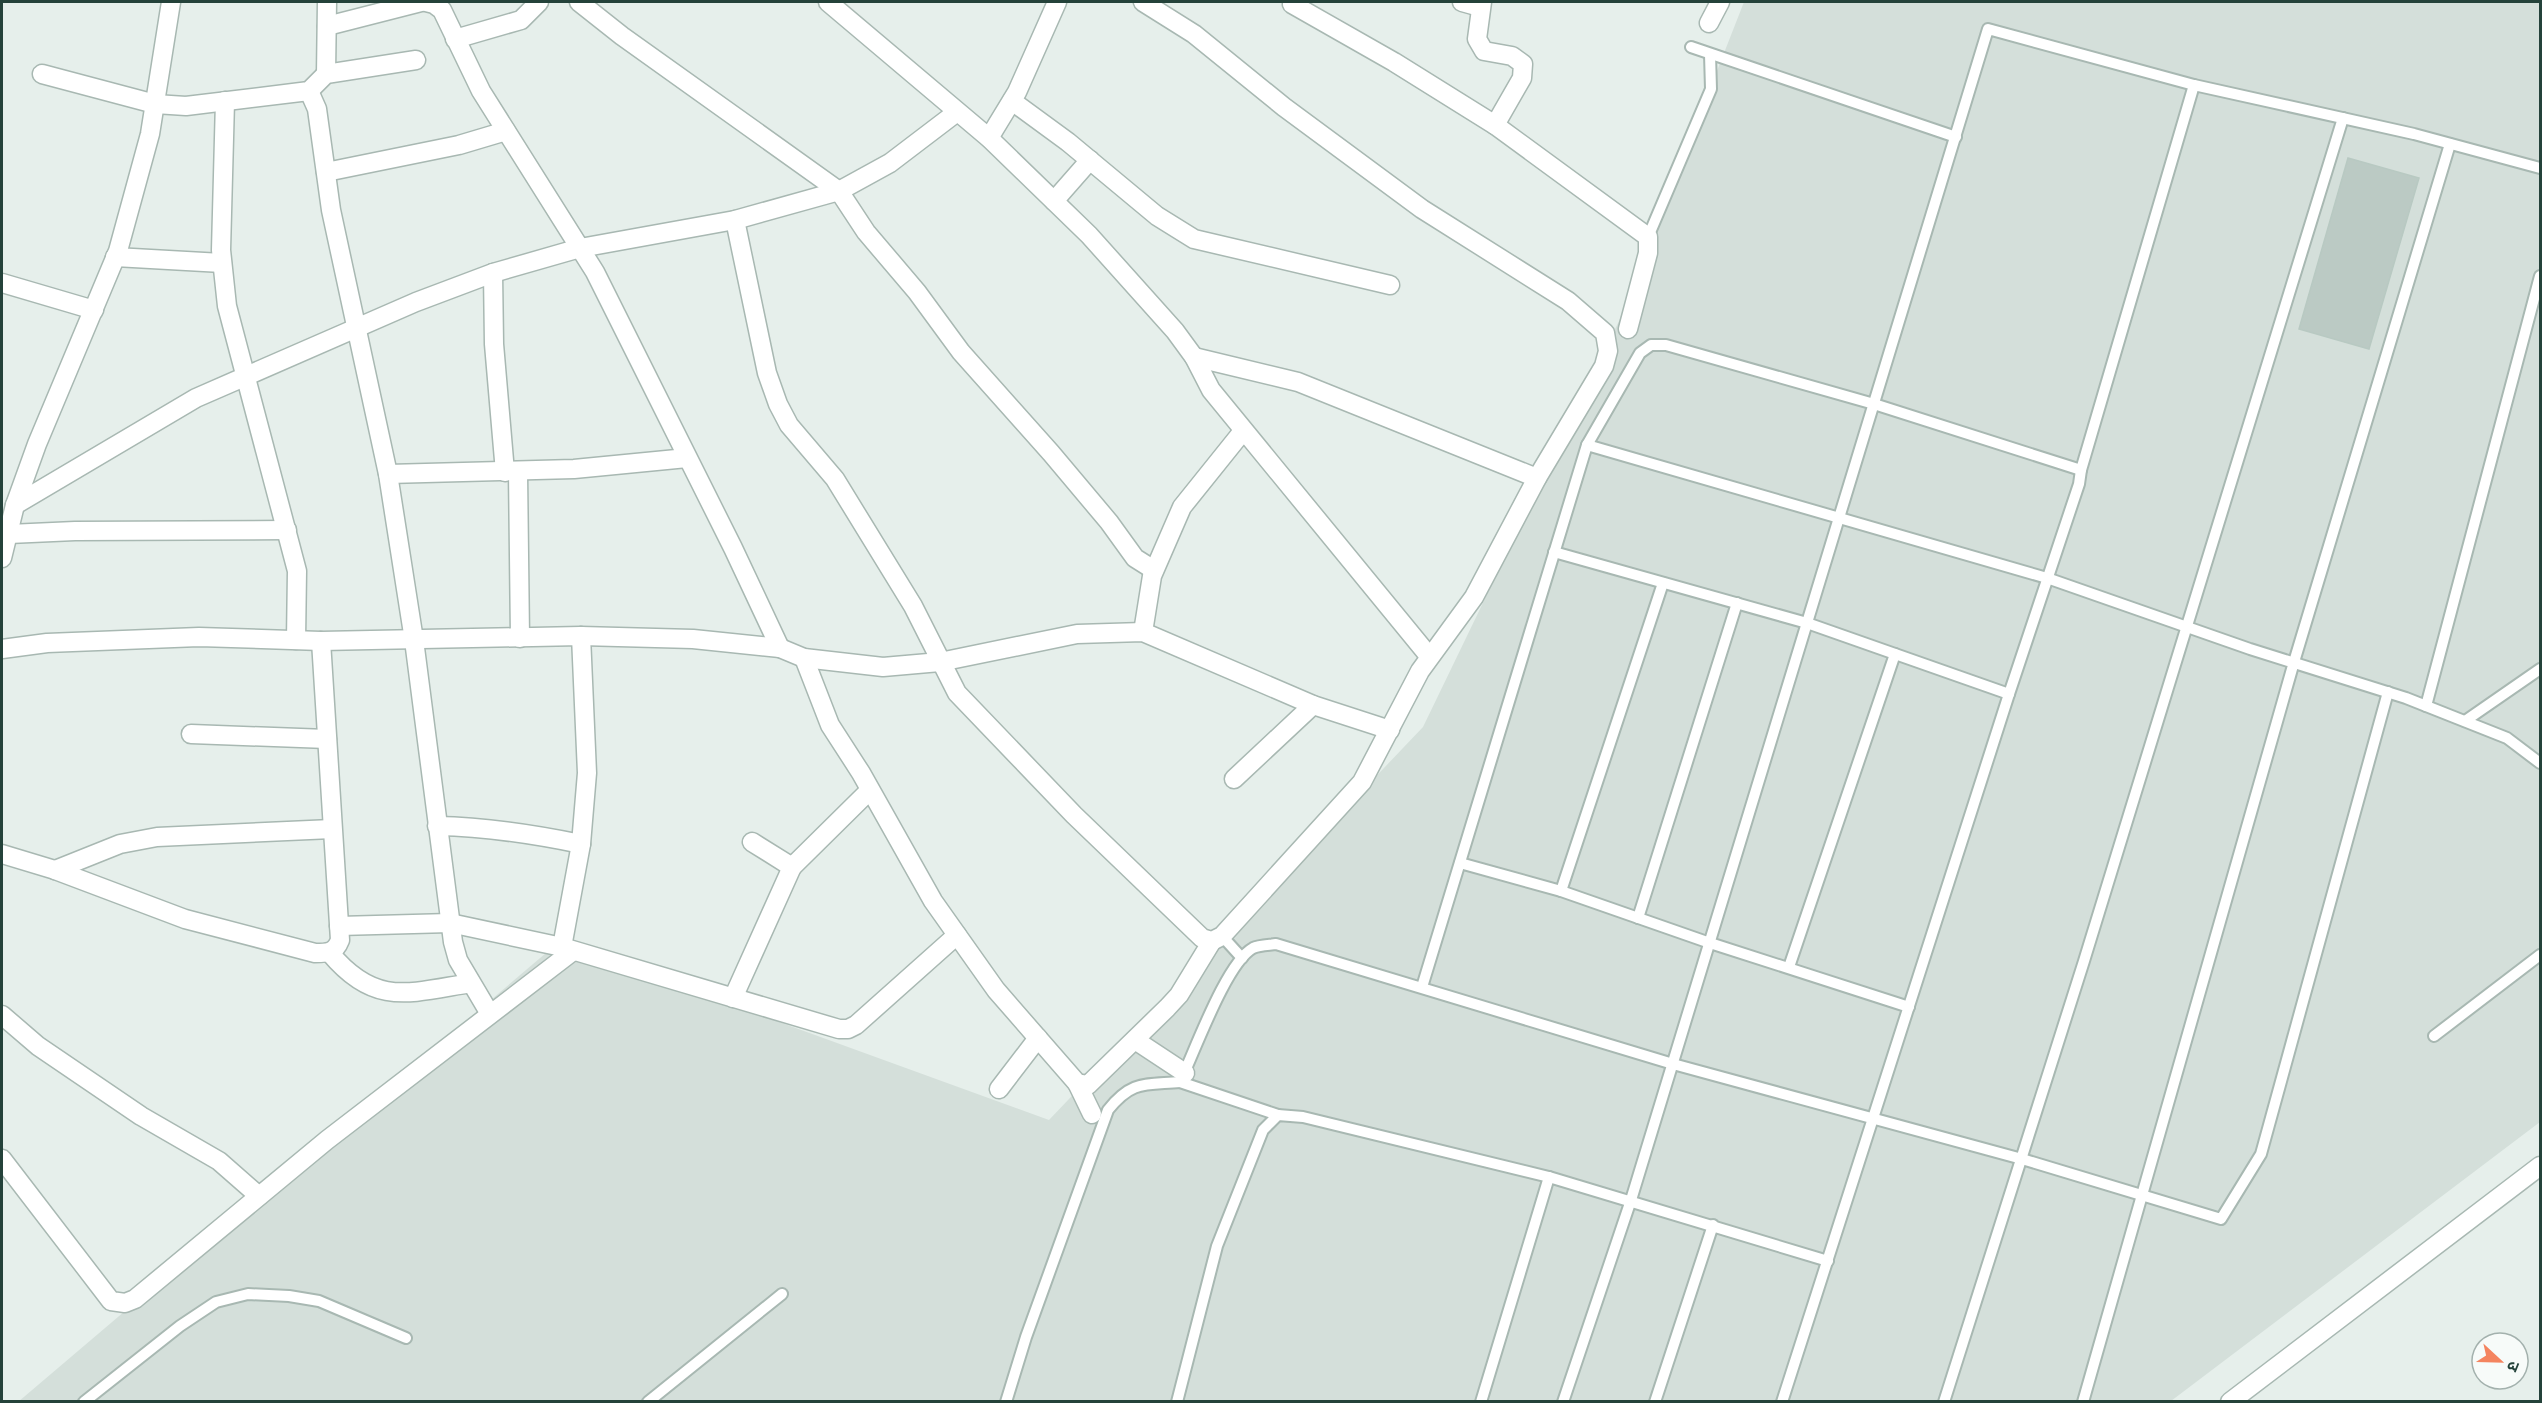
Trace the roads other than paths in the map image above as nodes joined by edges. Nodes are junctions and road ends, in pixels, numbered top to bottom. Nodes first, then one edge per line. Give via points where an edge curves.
1 (171, 2) edge
2 (327, 2) edge
3 (421, 2) edge
4 (426, 2) edge
5 (539, 2) edge
6 (579, 2) edge
7 (828, 2) edge
8 (1057, 2) edge
9 (1143, 2) edge
10 (1462, 2) edge
11 (1720, 2) edge
12 (1292, 4) dead end
13 (1481, 4) edge
14 (1708, 22) dead end
15 (327, 26) junction
16 (455, 39) junction
17 (1691, 47) dead end
18 (1710, 54) junction
19 (416, 60) dead end
20 (42, 74) dead end
21 (326, 74) junction
22 (2194, 85) junction
23 (309, 91) junction
24 (225, 101) junction
25 (1012, 101) junction
26 (155, 104) junction
27 (957, 112) junction
28 (2343, 118) junction
29 (1495, 125) junction
30 (506, 131) junction
31 (1956, 136) junction
32 (989, 138) junction
33 (2450, 144) junction
34 (1090, 160) junction
35 (2541, 168) edge
36 (326, 172) junction
37 (839, 191) junction
38 (1054, 201) junction
39 (735, 220) junction
40 (1648, 237) junction
41 (580, 248) junction
42 (115, 257) junction
43 (222, 263) junction
44 (493, 273) junction
45 (2541, 276) edge
46 (2, 283) edge
47 (1390, 285) dead end
48 (94, 310) junction
49 (356, 329) junction
50 (1628, 329) dead end
51 (1194, 357) junction
52 (246, 376) junction
53 (1874, 404) junction
54 (1244, 431) junction
55 (1587, 445) junction
56 (687, 458) junction
57 (2081, 470) junction
58 (512, 472) junction
59 (388, 474) junction
60 (1537, 477) junction
61 (15, 505) junction
62 (1839, 519) junction
63 (287, 530) junction
64 (5, 533) edge
65 (1554, 552) junction
66 (2, 558) edge
67 (1154, 570) junction
68 (2047, 578) junction
69 (1663, 583) junction
70 (1737, 603) junction
71 (1807, 623) junction
72 (2188, 627) junction
73 (1143, 632) junction
74 (582, 636) junction
75 (520, 638) junction
76 (296, 640) junction
77 (414, 640) junction
78 (321, 641) junction
79 (780, 648) junction
80 (2, 649) edge
81 (1895, 654) junction
82 (1429, 656) junction
83 (804, 658) junction
84 (940, 662) junction
85 (2294, 663) junction
86 (2541, 669) edge
87 (2388, 692) junction
88 (2008, 694) junction
89 (1313, 705) junction
90 (2426, 706) junction
91 (2465, 722) junction
92 (1390, 730) junction
93 (191, 734) dead end
94 (327, 740) junction
95 (2541, 763) edge
96 (1234, 779) dead end
97 (870, 790) junction
98 (437, 825) junction
99 (332, 829) junction
100 (752, 842) dead end
101 (581, 844) junction
102 (2, 854) edge
103 (1460, 863) junction
104 (792, 867) junction
105 (55, 870) junction
106 (1561, 891) junction
107 (1638, 918) junction
108 (450, 923) junction
109 (339, 926) junction
110 (957, 935) junction
111 (1217, 938) junction
112 (1710, 943) junction
113 (567, 949) junction
114 (330, 953) junction
115 (2541, 955) edge
116 (1242, 958) junction
117 (1790, 967) junction
118 (471, 982) junction
119 (1422, 987) junction
120 (733, 998) junction
121 (1909, 1007) junction
122 (490, 1014) junction
123 (2, 1015) edge
124 (2434, 1036) dead end
125 (1038, 1038) junction
126 (1135, 1040) junction
127 (1673, 1064) junction
128 (1183, 1078) junction
129 (1077, 1083) junction
130 (999, 1089) dead end
131 (1092, 1114) dead end
132 (1278, 1115) junction
133 (1872, 1120) junction
134 (2, 1159) edge
135 (2022, 1159) junction
136 (2541, 1167) edge
137 (1549, 1177) junction
138 (2142, 1195) junction
139 (260, 1196) junction
140 (1631, 1200) junction
141 (1713, 1226) junction
142 (1827, 1261) junction
143 (782, 1294) dead end
144 (406, 1338) dead end
145 (84, 1401) edge
146 (648, 1401) edge
147 (1006, 1401) edge
148 (1177, 1401) edge
149 (1480, 1401) edge
150 (1563, 1401) edge
151 (1655, 1401) edge
152 (1782, 1401) edge
153 (1947, 1401) edge
154 (2083, 1401) edge
155 (2230, 1401) edge

1 - 26 street
2 - 15 street
3 - 15 street
4 - 16 street via 442,10
5 - 16 street via 521,20
6 - 37 street
7 - 27 street
8 - 25 street
9 - 60 street via 1194,34 1284,107 1413,202 1568,301 1605,333 1608,351 1604,366
10 - 13 street
11 - 14 street
12 - 29 street
13 - 29 street via 1477,39 1484,51 1512,56 1523,63 1522,78
15 - 21 street
16 - 30 street
17 - 18 lane
18 - 31 lane
18 - 40 lane via 1711,89
19 - 21 street
20 - 26 street
21 - 23 street
22 - 28 lane
22 - 31 lane via 1989,29
22 - 57 lane
23 - 24 street
23 - 36 street via 317,109
24 - 26 street via 186,106
24 - 43 street
25 - 32 street
25 - 34 street
26 - 42 street
27 - 32 street
27 - 37 street via 890,163
28 - 33 lane
28 - 72 lane
29 - 40 street
30 - 36 street via 459,145
30 - 41 street
31 - 53 lane
32 - 38 street
33 - 35 lane
33 - 85 lane
34 - 38 street
34 - 47 street via 1157,216 1194,239
36 - 49 street
37 - 39 street
37 - 67 street via 866,232 961,352 1135,558
38 - 51 street via 1175,331
39 - 41 street
39 - 84 street via 778,404 789,425 835,479 913,606
40 - 50 street via 1648,253
41 - 44 street
41 - 56 street
42 - 43 street
42 - 48 street
43 - 52 street via 227,306
44 - 49 street
44 - 58 street via 494,344
45 - 90 lane
46 - 48 street
48 - 61 street via 58,389
49 - 52 street
49 - 59 street
51 - 54 street via 1211,390
51 - 60 street via 1298,382
52 - 61 street via 196,398
52 - 63 street
53 - 55 lane via 1666,345 1652,345 1640,353
53 - 57 lane
53 - 62 lane
54 - 67 street via 1182,507
54 - 82 street
55 - 62 lane
55 - 65 lane
56 - 58 street
56 - 79 street
57 - 68 lane
58 - 59 street
58 - 75 street
59 - 77 street
60 - 82 street via 1474,597
61 - 64 street
62 - 68 lane
62 - 71 lane
63 - 64 street
63 - 76 street via 297,571
64 - 66 street
65 - 69 lane
65 - 103 lane
67 - 73 street
68 - 72 lane
68 - 88 lane
69 - 70 lane
69 - 106 lane
70 - 71 lane
70 - 107 lane
71 - 81 lane
71 - 112 lane
72 - 85 lane
72 - 135 lane
73 - 84 street via 1077,634
73 - 89 street
74 - 75 street
74 - 79 street via 693,639
74 - 101 street via 587,773
75 - 77 street
76 - 78 street
76 - 80 street via 199,637 48,643
77 - 78 street
77 - 98 street
78 - 94 street
79 - 83 street
81 - 88 lane
81 - 117 lane
82 - 92 street
83 - 84 street via 883,667
83 - 97 street via 830,725
84 - 111 street via 957,693 1074,815 1202,938
85 - 87 lane
85 - 138 lane
86 - 91 lane
87 - 90 lane
87 - 138 lane via 2260,1154 2221,1219
88 - 121 lane
89 - 92 street
89 - 96 street
90 - 91 lane
91 - 95 lane via 2507,738
92 - 111 street via 1362,782
93 - 94 street
94 - 99 street
97 - 104 street
97 - 110 street via 933,901
98 - 101 street via 522,832
98 - 108 street
99 - 105 street via 157,837 99,850
99 - 109 street
100 - 104 street
101 - 113 street
102 - 105 street
103 - 106 lane
103 - 119 lane
104 - 120 street
105 - 114 street via 185,918 315,953
106 - 107 lane
107 - 112 lane
108 - 109 street
108 - 113 street
108 - 118 street via 458,960
109 - 114 street via 340,940
110 - 120 street via 848,1029
110 - 125 street via 996,990
111 - 116 lane
111 - 126 street via 1179,995
112 - 117 lane
112 - 127 lane
113 - 120 street
113 - 122 street
114 - 118 street via 358,980 389,993
115 - 124 lane
116 - 119 lane via 1254,947 1276,944
116 - 128 lane via 1229,976
117 - 121 lane
118 - 122 street
119 - 127 lane
121 - 133 lane
122 - 139 street
123 - 139 street via 38,1046 141,1116 219,1161
125 - 129 street
125 - 130 street
126 - 128 street
126 - 129 street via 1088,1085
127 - 133 lane
127 - 140 lane
128 - 132 lane
128 - 147 lane via 1123,1092 1108,1110
129 - 131 street
132 - 137 lane via 1303,1117
132 - 148 lane via 1263,1130 1217,1246
133 - 135 lane
133 - 142 lane
134 - 139 street via 111,1301 125,1303 135,1299
135 - 138 lane
135 - 153 lane
136 - 155 street
137 - 140 lane
137 - 149 lane
138 - 154 lane
140 - 141 lane
140 - 150 lane
141 - 142 lane
141 - 151 lane
142 - 152 lane
143 - 146 lane
144 - 145 lane via 319,1301 248,1294 216,1302

